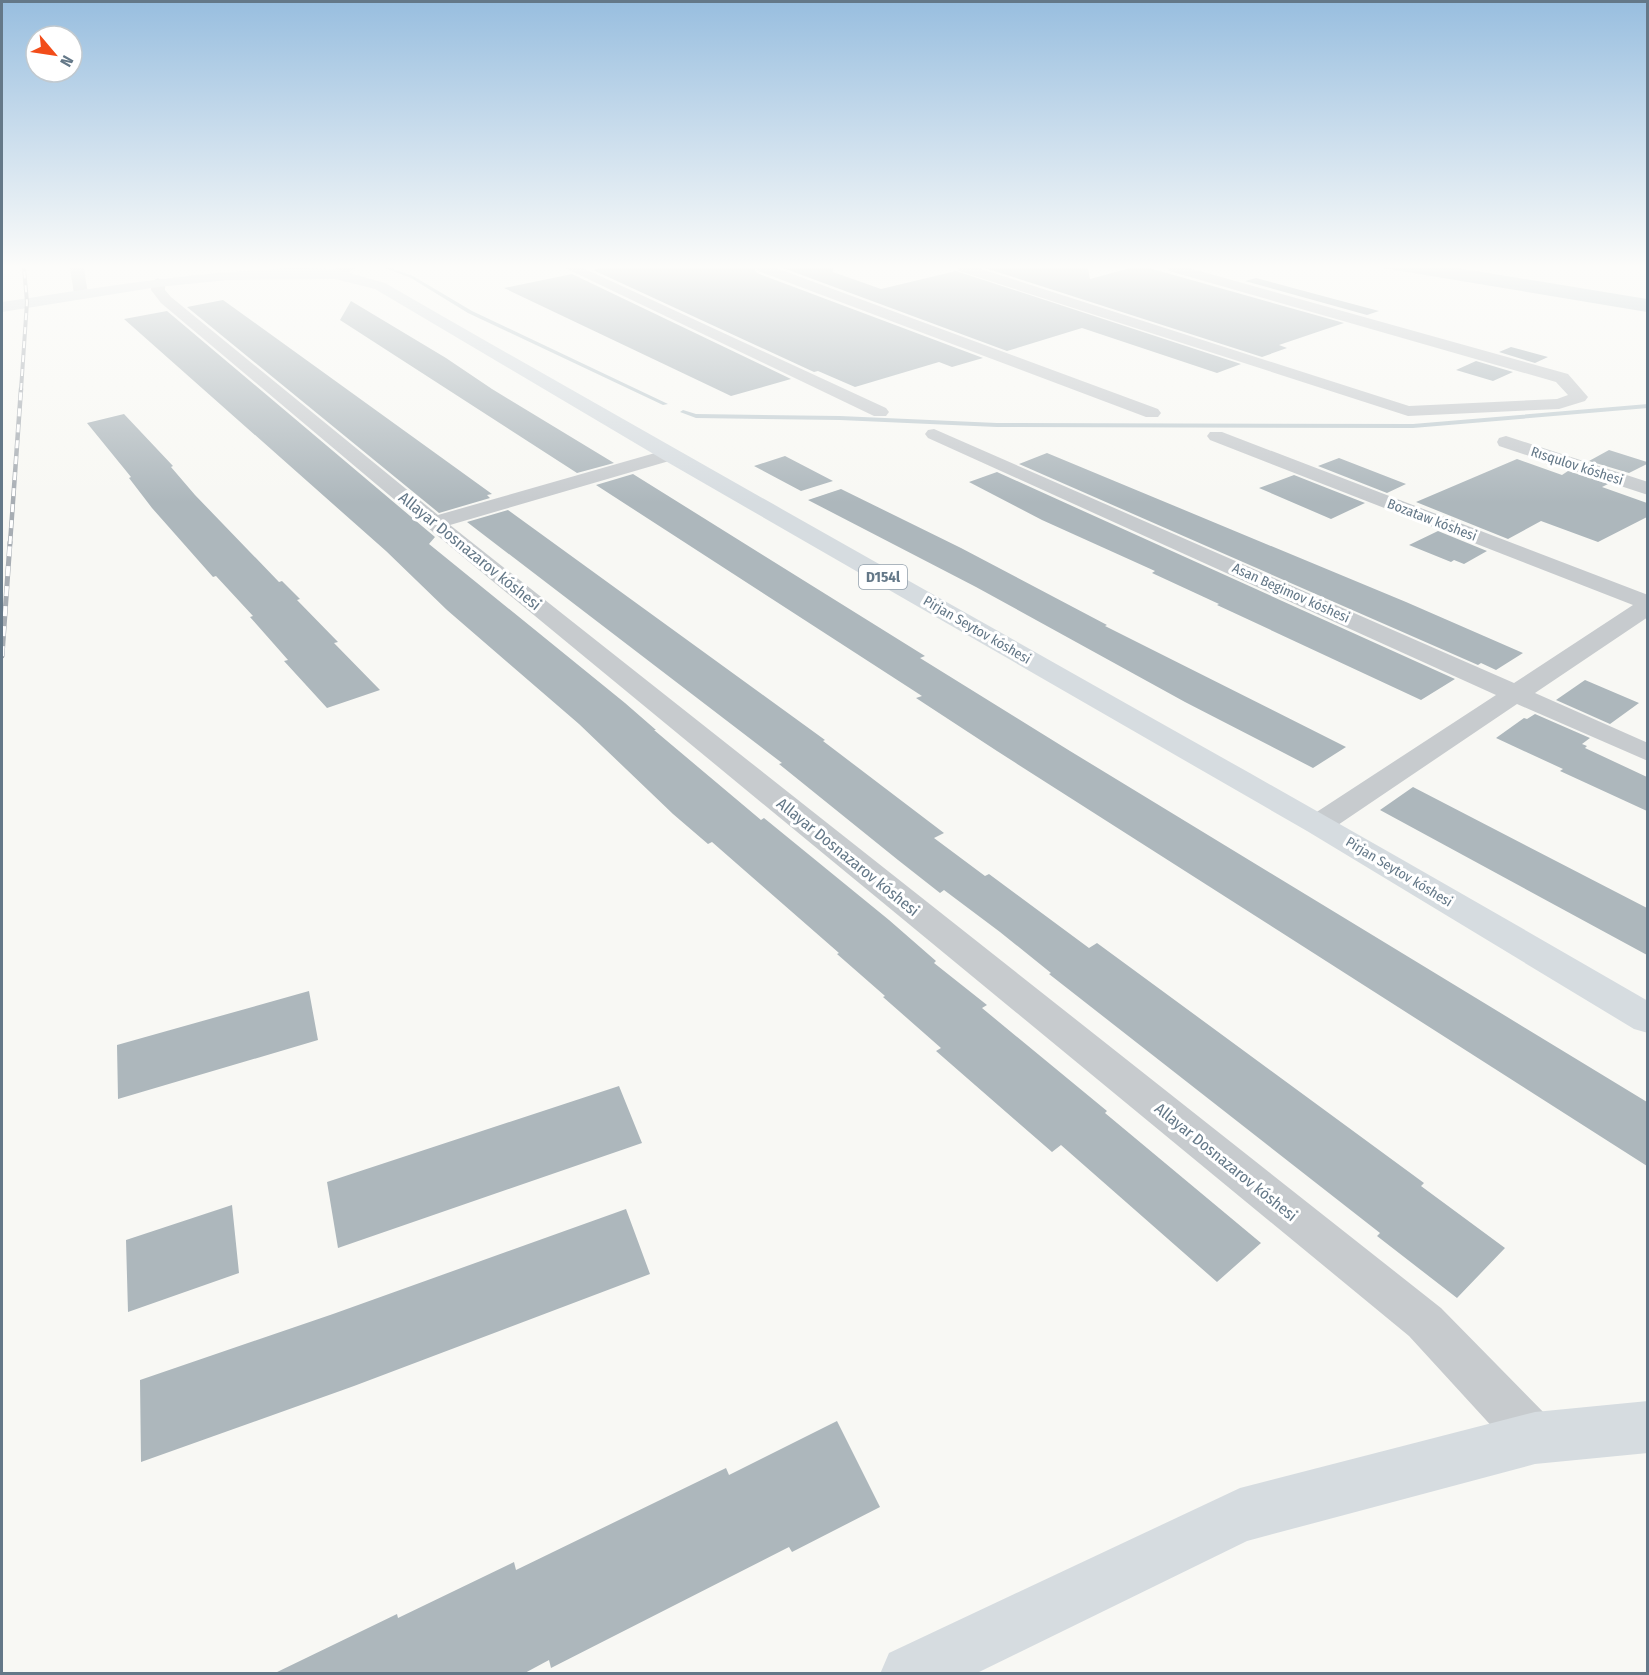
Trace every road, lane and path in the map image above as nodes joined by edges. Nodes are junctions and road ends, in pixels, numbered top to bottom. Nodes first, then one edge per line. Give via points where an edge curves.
1 (221, 346) edge
2 (483, 346) edge
3 (739, 346) edge
4 (973, 346) edge
5 (1207, 346) edge
6 (1450, 346) edge
7 (880, 412) dead end
8 (1152, 413) dead end
9 (934, 434) dead end
10 (1216, 436) dead end
11 (1506, 442) dead end
12 (669, 455) junction
13 (1647, 489) edge
14 (434, 523) junction
15 (1647, 605) edge
16 (1517, 694) junction
17 (1647, 753) edge
18 (1319, 824) junction
19 (1647, 1019) edge
20 (1647, 1427) edge
21 (1535, 1438) junction
22 (910, 1674) edge

1 - 14 street, Allayar Dosnazarov kóshesi
2 - 12 main road, Pirjan Seytov kóshesi / D154l
3 - 7 street
4 - 8 street
5 - 6 street via 1408,411 1559,404 1579,397 1562,378
9 - 16 street, Asan Begimov kóshesi
10 - 15 street, Bozataw kóshesi
11 - 13 street, Rısqulov kóshesi
12 - 14 street
12 - 18 main road, Pirjan Seytov kóshesi / D154l
14 - 21 street, Allayar Dosnazarov kóshesi via 1425,1323
15 - 16 street
16 - 17 street, Asan Begimov kóshesi
16 - 18 street
18 - 19 main road, Pirjan Seytov kóshesi / D154l
20 - 21 main road
21 - 22 main road via 1240,1515

